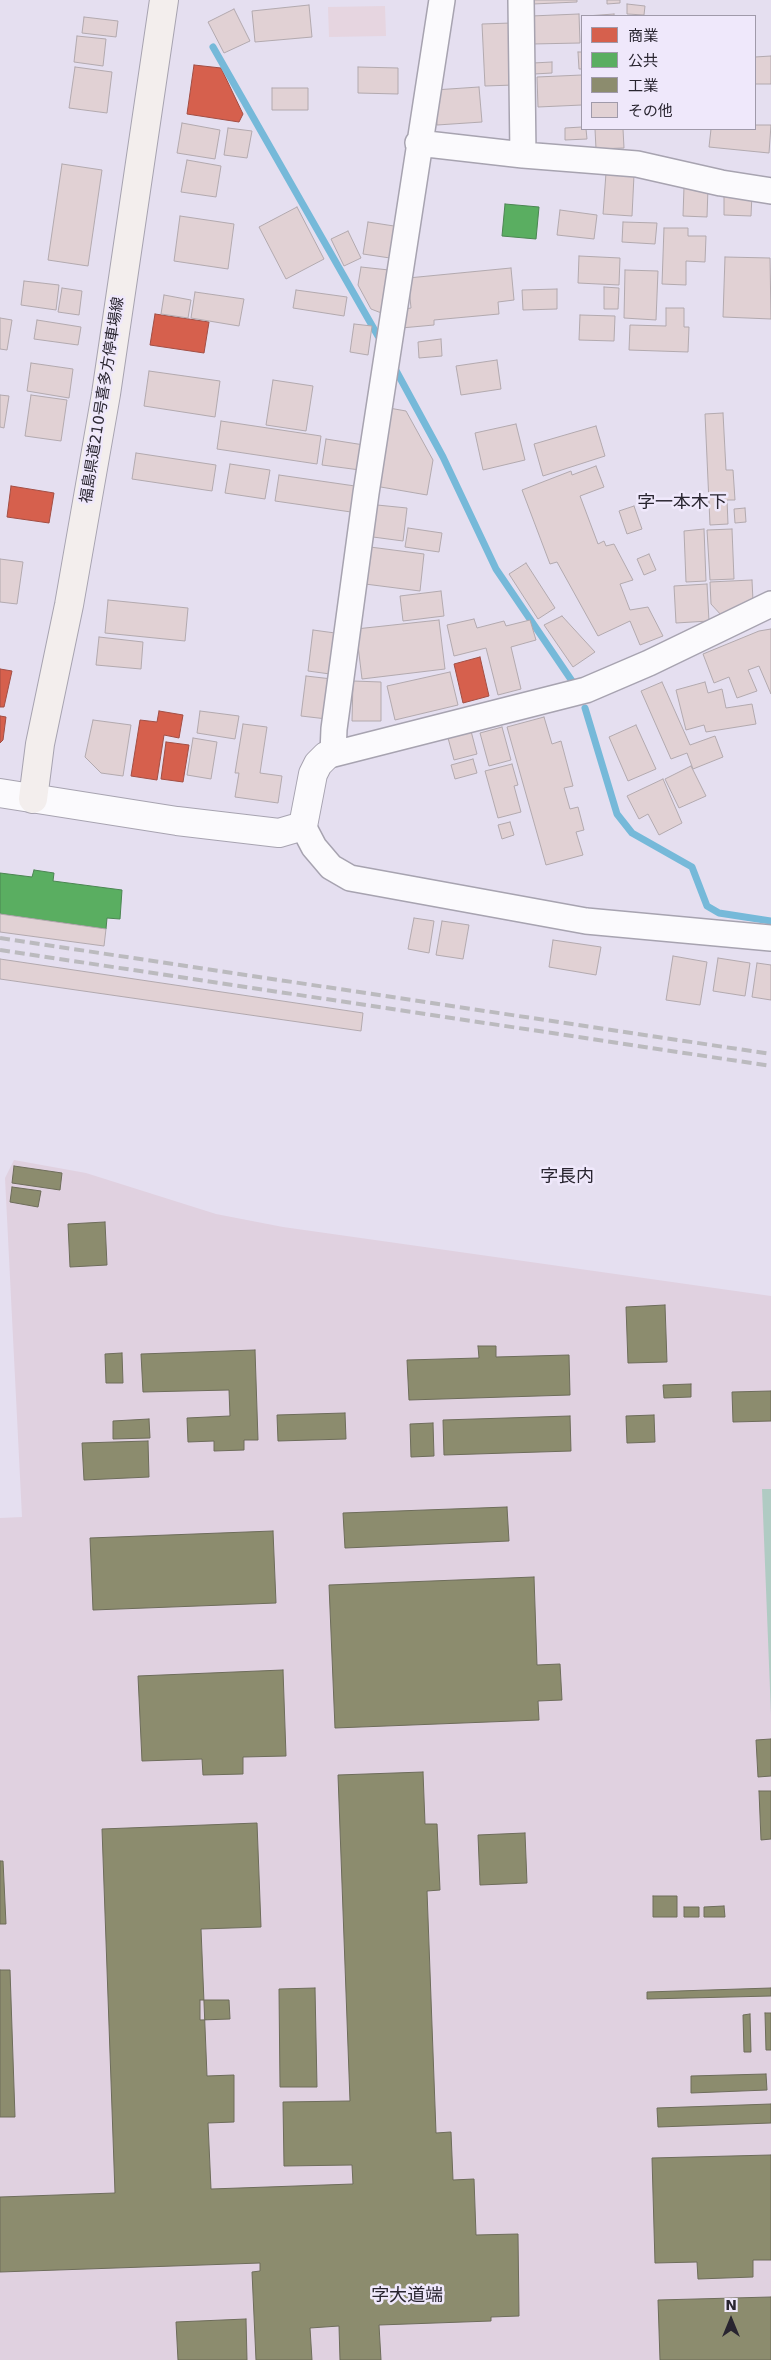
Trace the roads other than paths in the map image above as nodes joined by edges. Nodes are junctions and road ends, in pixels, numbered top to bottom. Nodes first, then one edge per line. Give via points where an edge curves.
1 (164, 0) edge
2 (442, 0) edge
3 (521, 0) edge
4 (418, 143) junction
5 (524, 155) junction
6 (771, 191) edge
7 (771, 604) edge
8 (330, 754) junction
9 (0, 793) edge
10 (33, 799) junction
11 (308, 836) junction
12 (771, 938) edge

1 - 10 main road, 福島県道210号喜多方停車場線 via 106,394 69,605 40,744
2 - 4 street
3 - 5 street
4 - 5 street
4 - 8 street
5 - 6 street via 637,164
7 - 8 street via 586,690
8 - 11 street via 318,764 313,774
9 - 10 street
10 - 11 street
11 - 12 street via 331,867 350,878 586,922

